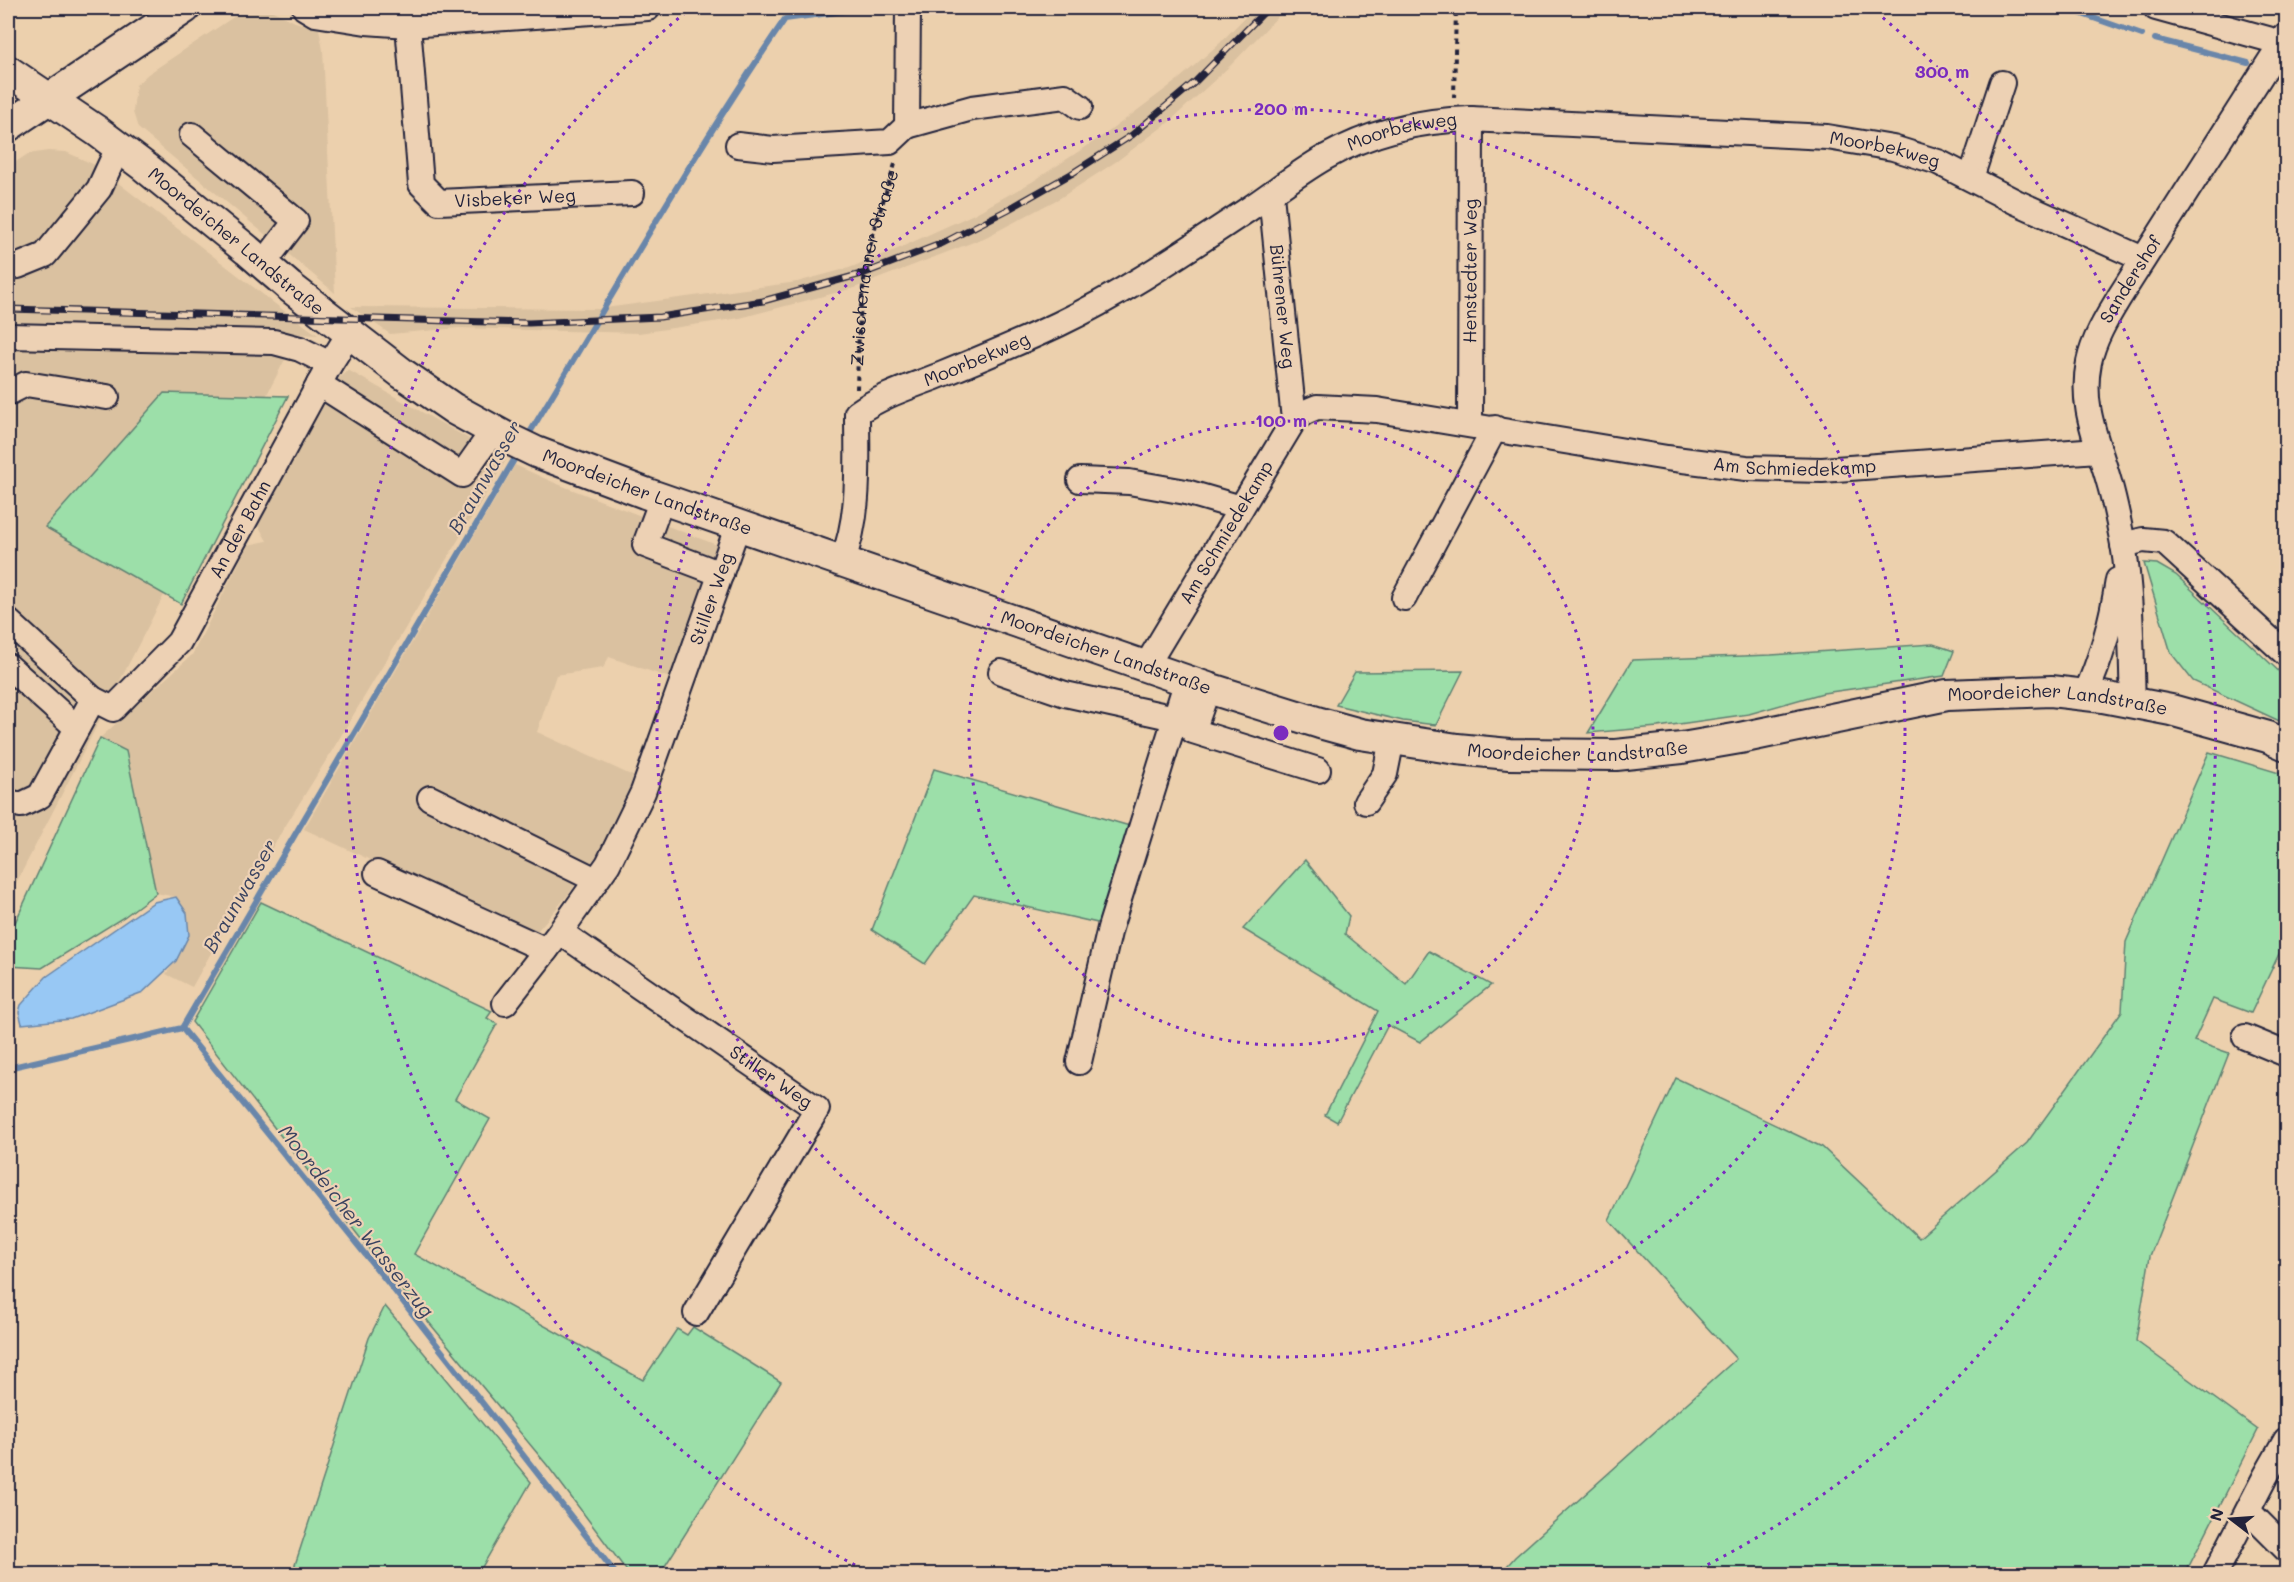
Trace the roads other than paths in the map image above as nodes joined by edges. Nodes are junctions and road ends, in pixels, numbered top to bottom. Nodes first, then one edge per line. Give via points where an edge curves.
1 (185, 8) edge
2 (305, 8) edge
3 (648, 8) edge
4 (2157, 8) edge
5 (908, 13) edge
6 (408, 25) junction
7 (2285, 41) edge
8 (8, 71) edge
9 (2002, 83) dead end
10 (48, 99) junction
11 (1080, 107) dead end
12 (1461, 119) junction
13 (8, 126) edge
14 (907, 126) junction
15 (192, 135) dead end
16 (738, 145) dead end
17 (118, 148) junction
18 (1971, 177) junction
19 (632, 193) dead end
20 (1270, 195) junction
21 (2144, 259) junction
22 (263, 264) junction
23 (8, 267) edge
24 (349, 334) junction
25 (8, 336) edge
26 (324, 374) junction
27 (8, 393) edge
28 (107, 397) dead end
29 (1294, 420) junction
30 (1470, 424) junction
31 (1495, 428) junction
32 (500, 435) junction
33 (2098, 450) junction
34 (1080, 480) dead end
35 (662, 499) junction
36 (1241, 508) junction
37 (738, 525) junction
38 (2123, 544) junction
39 (842, 562) junction
40 (721, 574) junction
41 (1404, 598) dead end
42 (8, 621) edge
43 (2286, 654) edge
44 (8, 666) edge
45 (1146, 666) junction
46 (1000, 672) dead end
47 (1197, 684) junction
48 (2085, 695) junction
49 (103, 704) junction
50 (2133, 704) junction
51 (1175, 718) junction
52 (77, 728) junction
53 (1392, 740) junction
54 (2286, 745) edge
55 (1318, 771) dead end
56 (430, 798) dead end
57 (8, 802) edge
58 (1366, 802) dead end
59 (377, 873) dead end
60 (596, 880) junction
61 (553, 941) junction
62 (505, 1003) dead end
63 (2245, 1037) dead end
64 (2286, 1054) edge
65 (1079, 1062) dead end
66 (696, 1313) dead end
67 (2286, 1440) edge
68 (2247, 1511) junction
69 (2286, 1549) edge
70 (2215, 1575) edge

1 - 10 main road
2 - 6 street via 315,14
3 - 6 street
4 - 7 street
5 - 14 street
6 - 19 street, Visbeker Weg via 421,184 439,202
7 - 21 street, Sandershof
8 - 10 main road, Moordeicher Landstraße
9 - 18 street
10 - 13 main road
10 - 17 main road, Moordeicher Landstraße
11 - 14 street, Zwischenahner Straße via 1065,96 972,108
12 - 18 street, Moorbekweg via 1827,137 1913,153
12 - 20 street, Moorbekweg via 1392,128 1358,141 1324,158
12 - 30 street, Henstedter Weg
14 - 16 street, Zwischenahner Straße via 890,142 773,149
15 - 22 street via 296,222
17 - 22 main road, Moordeicher Landstraße
17 - 23 street via 99,189 45,255
18 - 21 street, Moorbekweg via 2016,202
20 - 29 street, Bührener Weg
20 - 39 street, Moorbekweg via 1110,297 1060,324 874,400 857,413 858,479 851,538
21 - 33 street, Sandershof via 2105,320 2089,360 2087,414
22 - 24 main road, Moordeicher Landstraße
24 - 26 street, An der Bahn
24 - 32 main road, Moordeicher Landstraße via 446,403
25 - 26 street via 274,342 300,349
26 - 32 street via 462,475
26 - 49 street, An der Bahn via 179,642
27 - 28 street via 26,384
29 - 30 street, Am Schmiedekamp via 1317,407 1342,407
29 - 36 street, Am Schmiedekamp
30 - 31 street, Am Schmiedekamp
31 - 33 street, Am Schmiedekamp via 1746,468 1822,470
31 - 41 street
32 - 35 main road, Moordeicher Landstraße
33 - 38 street, Sandershof via 2110,482
34 - 36 street via 1141,484
35 - 37 main road, Moordeicher Landstraße
35 - 40 street via 645,545
36 - 45 street, Am Schmiedekamp
37 - 39 main road, Moordeicher Landstraße
37 - 40 street, Stiller Weg
38 - 43 street via 2143,540 2164,542
38 - 48 street, Sandershof via 2114,609
38 - 50 street, Sandershof
39 - 45 main road, Moordeicher Landstraße
40 - 60 street, Stiller Weg via 643,792 608,864
42 - 49 street
44 - 52 street
45 - 47 main road, Moordeicher Landstraße
46 - 51 street via 1065,694
47 - 51 street
47 - 53 main road, Moordeicher Landstraße via 1320,723
47 - 55 street via 1193,731
48 - 50 main road, Moordeicher Landstraße
48 - 53 main road, Moordeicher Landstraße via 2040,691 1947,695 1740,738 1626,754 1509,754
49 - 52 street, An der Bahn
50 - 54 main road, Moordeicher Landstraße via 2205,719
51 - 65 street via 1110,928
52 - 57 street, An der Bahn via 40,796 21,805
53 - 58 street via 1384,774
56 - 60 street
59 - 61 street
60 - 61 street, Stiller Weg
61 - 62 street, Stiller Weg
61 - 66 street, Stiller Weg via 818,1109
63 - 64 street
67 - 68 street
68 - 69 street
68 - 70 street

